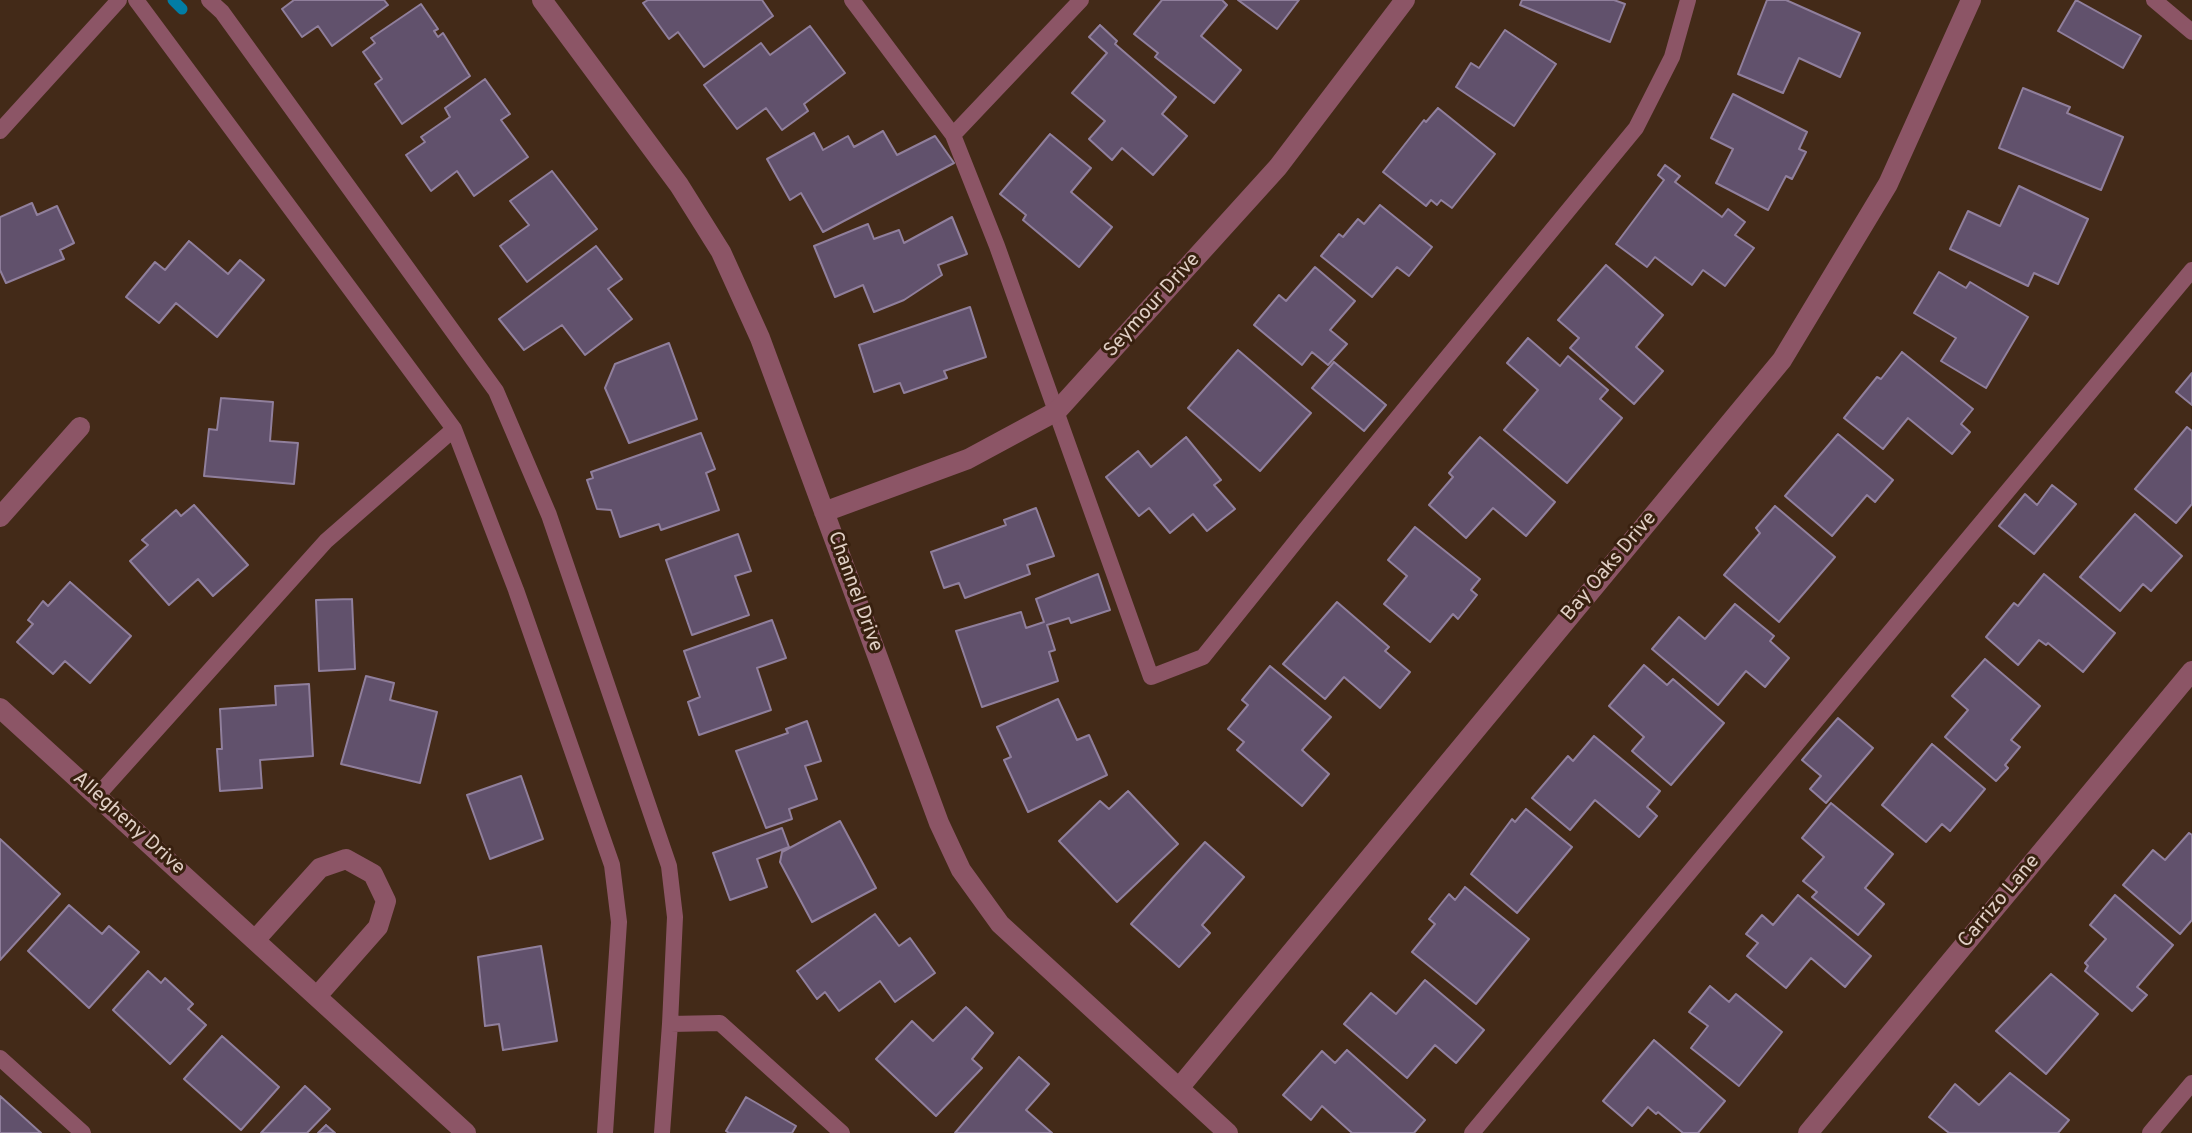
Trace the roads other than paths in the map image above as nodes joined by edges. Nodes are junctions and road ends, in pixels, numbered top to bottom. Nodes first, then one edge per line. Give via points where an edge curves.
1 (119, 0) edge
2 (136, 0) edge
3 (209, 0) edge
4 (542, 0) edge
5 (852, 0) edge
6 (1081, 0) edge
7 (1405, 0) edge
8 (1688, 0) edge
9 (1971, 0) edge
10 (2154, 0) edge
11 (2192, 32) edge
12 (0, 131) edge
13 (953, 135) junction
14 (2192, 270) edge
15 (1057, 411) junction
16 (80, 427) dead end
17 (454, 429) junction
18 (824, 512) junction
19 (0, 517) edge
20 (2192, 671) edge
21 (0, 708) edge
22 (97, 796) junction
23 (256, 939) junction
24 (318, 995) junction
25 (670, 1024) junction
26 (0, 1058) edge
27 (2192, 1083) edge
28 (1179, 1088) junction
29 (83, 1133) edge
30 (466, 1133) edge
31 (605, 1133) edge
32 (662, 1133) edge
33 (842, 1133) edge
34 (1228, 1133) edge
35 (1472, 1133) edge
36 (1808, 1133) edge
37 (2150, 1133) edge

1 - 12 lane
2 - 17 lane
3 - 25 lane via 496,391 549,515 669,866 675,917
4 - 18 street, Channel Drive via 679,185 721,252 760,338
5 - 13 lane
6 - 13 lane
7 - 15 street, Seymour Drive via 1278,167
8 - 15 lane via 1672,57 1636,128 1203,657 1151,677
9 - 28 street, Bay Oaks Drive via 1888,184 1782,360
10 - 11 lane
13 - 15 lane
14 - 35 lane
15 - 18 street, Seymour Drive via 968,459
16 - 19 street
17 - 22 lane via 326,541
17 - 31 lane via 612,865 619,922
18 - 28 street, Channel Drive via 961,870 1000,924
20 - 36 street, Carrizo Lane
21 - 22 street, Allegheny Drive
22 - 23 street, Allegheny Drive
23 - 24 street, Allegheny Drive
23 - 24 street via 320,868 346,859 373,874 386,901 378,927
24 - 30 street, Allegheny Drive
25 - 32 lane
25 - 33 lane via 720,1023
26 - 29 lane
27 - 37 lane
28 - 34 street, Channel Drive

